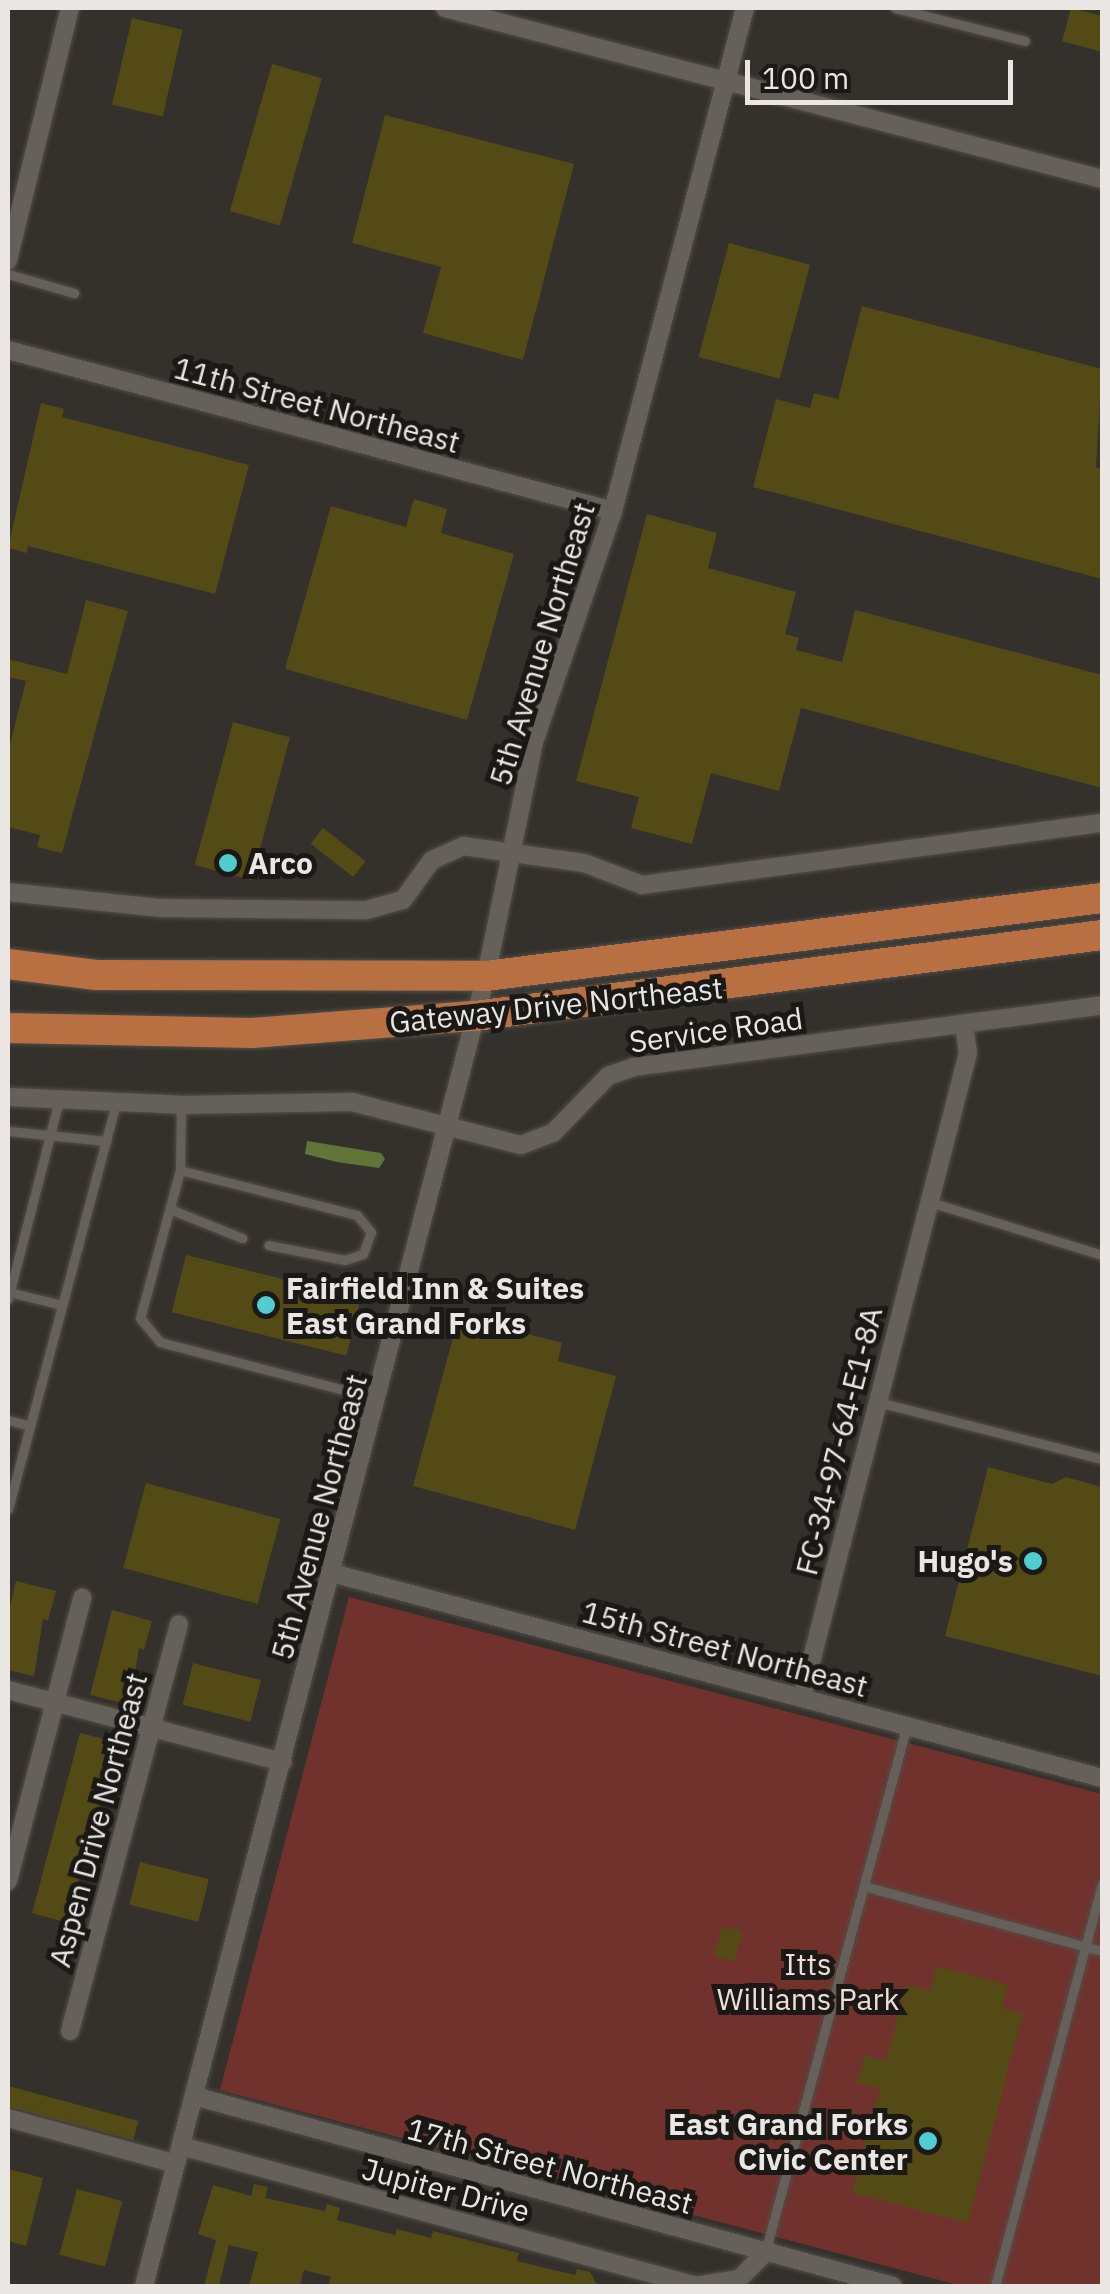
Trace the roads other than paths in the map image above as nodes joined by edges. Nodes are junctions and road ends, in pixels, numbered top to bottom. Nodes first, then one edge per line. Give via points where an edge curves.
1 (70, 8) edge
2 (446, 8) edge
3 (745, 8) edge
4 (896, 8) edge
5 (1024, 41) dead end
6 (727, 78) junction
7 (1102, 179) edge
8 (8, 260) edge
9 (8, 274) edge
10 (74, 293) dead end
11 (8, 350) edge
12 (613, 511) junction
13 (1102, 823) edge
14 (511, 852) junction
15 (8, 892) edge
16 (1102, 898) edge
17 (1102, 935) edge
18 (8, 964) edge
19 (486, 976) junction
20 (1102, 1005) edge
21 (474, 1016) junction
22 (964, 1024) junction
23 (8, 1028) edge
24 (8, 1096) edge
25 (59, 1100) junction
26 (116, 1103) junction
27 (181, 1104) junction
28 (448, 1130) junction
29 (8, 1131) edge
30 (49, 1136) junction
31 (106, 1141) junction
32 (180, 1170) junction
33 (930, 1199) junction
34 (170, 1209) junction
35 (242, 1238) dead end
36 (268, 1245) dead end
37 (1102, 1255) edge
38 (8, 1295) edge
39 (62, 1305) junction
40 (378, 1399) junction
41 (878, 1402) junction
42 (8, 1420) edge
43 (30, 1426) junction
44 (1102, 1459) edge
45 (8, 1509) edge
46 (332, 1574) junction
47 (82, 1598) dead end
48 (179, 1624) dead end
49 (8, 1690) edge
50 (802, 1698) junction
51 (54, 1702) junction
52 (908, 1725) junction
53 (150, 1728) junction
54 (283, 1762) junction
55 (1102, 1778) edge
56 (8, 1881) edge
57 (1102, 1884) edge
58 (864, 1886) junction
59 (1086, 1947) junction
60 (1102, 1951) edge
61 (70, 2031) dead end
62 (194, 2096) junction
63 (8, 2118) edge
64 (179, 2155) junction
65 (764, 2254) junction
66 (144, 2286) edge
67 (696, 2286) edge
68 (892, 2286) edge
69 (995, 2286) edge

1 - 8 street
2 - 6 street
3 - 6 street, 5th Avenue Northeast
4 - 5 lane
6 - 7 street
6 - 12 street, 5th Avenue Northeast
9 - 10 lane
11 - 12 street, 11th Street Northeast
12 - 14 street, 5th Avenue Northeast via 534,742
13 - 14 street via 642,884 584,863
14 - 15 street via 444,850 403,900 368,910 161,908
14 - 19 street, 5th Avenue Northeast
16 - 19 highway, Gateway Drive Northeast
17 - 21 highway, Gateway Drive Northeast
18 - 19 highway, Gateway Drive Northeast via 96,975
19 - 21 street, 5th Avenue Northeast
20 - 22 street, Service Road
21 - 23 highway, Gateway Drive Northeast via 252,1032
21 - 28 street, 5th Avenue Northeast
22 - 28 street, Service Road via 634,1066 596,1086 552,1133 521,1145
22 - 33 street, FC-34-97-64-E1-8A via 968,1053
24 - 25 street, Service Road
25 - 26 street, Service Road
25 - 30 lane
26 - 27 street, Service Road
26 - 31 lane
27 - 28 street, Service Road via 352,1102
27 - 32 lane
28 - 40 street, 5th Avenue Northeast
29 - 30 lane
30 - 31 lane
30 - 38 lane
31 - 39 lane
32 - 34 lane
32 - 36 lane via 357,1215 371,1232 355,1259
33 - 37 lane via 934,1208
33 - 41 street, FC-34-97-64-E1-8A
34 - 35 lane
34 - 40 lane via 140,1318 160,1342
38 - 39 lane
39 - 43 lane
40 - 46 street, 5th Avenue Northeast
41 - 44 lane
41 - 50 street, FC-34-97-64-E1-8A
42 - 43 lane
43 - 45 lane
46 - 50 street, 15th Street Northeast
46 - 54 street, 5th Avenue Northeast
47 - 51 street
48 - 53 street, Aspen Drive Northeast
49 - 51 street
50 - 52 street, 15th Street Northeast
51 - 53 street
51 - 56 street
52 - 55 street, 15th Street Northeast
52 - 58 lane
53 - 54 street
53 - 61 street, Aspen Drive Northeast
54 - 62 street, 5th Avenue Northeast
57 - 59 lane
58 - 59 lane
58 - 65 lane
59 - 60 lane
59 - 69 lane
62 - 64 street, 5th Avenue Northeast
62 - 65 street, 17th Street Northeast
63 - 64 street, Jupiter Drive
64 - 66 street, 5th Avenue Northeast
64 - 67 street, Jupiter Drive
65 - 67 street via 739,2279
65 - 68 street, 17th Street Northeast

